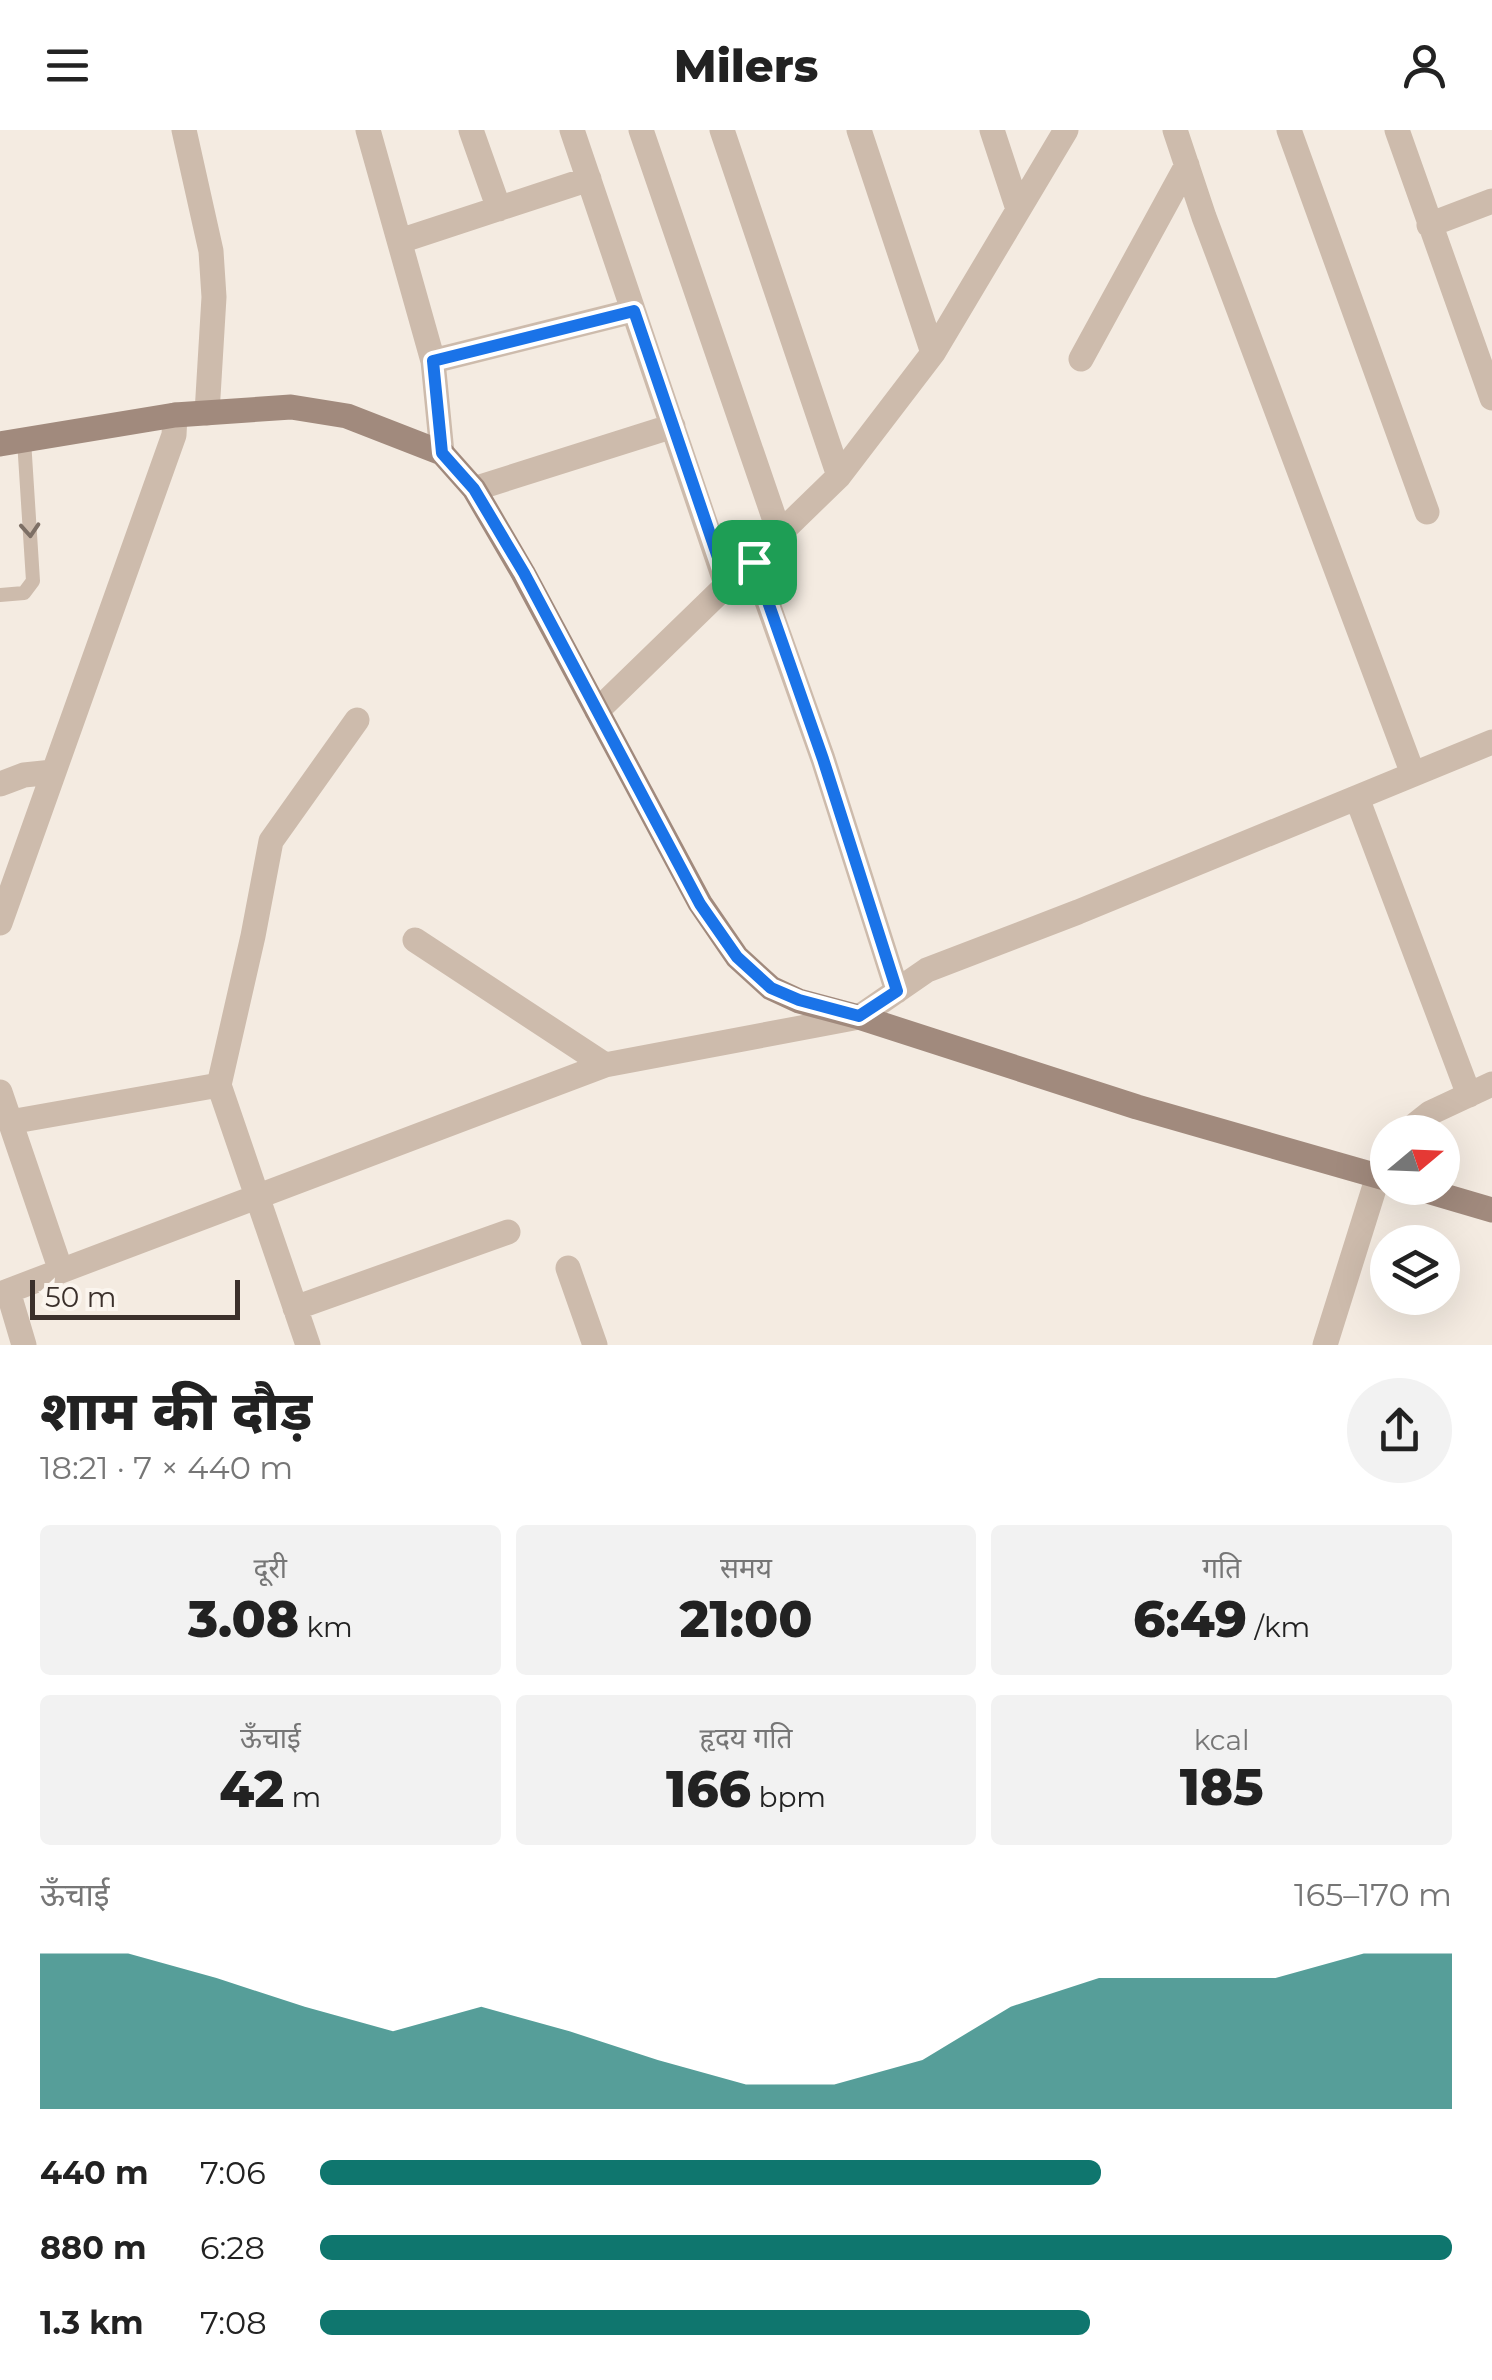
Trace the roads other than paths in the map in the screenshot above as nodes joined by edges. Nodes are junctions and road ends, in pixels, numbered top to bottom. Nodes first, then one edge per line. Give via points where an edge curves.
1 (184, 130) edge
2 (368, 130) edge
3 (472, 130) edge
4 (572, 130) edge
5 (642, 130) edge
6 (722, 130) edge
7 (859, 130) edge
8 (992, 130) edge
9 (1175, 130) edge
10 (1289, 130) edge
11 (1397, 130) edge
12 (1062, 132) edge
13 (1187, 165) junction
14 (589, 179) junction
15 (1492, 202) edge
16 (499, 209) junction
17 (1018, 209) junction
18 (1429, 225) junction
19 (400, 241) junction
20 (634, 311) junction
21 (933, 353) junction
22 (1081, 359) dead end
23 (433, 361) junction
24 (1492, 398) edge
25 (207, 413) junction
26 (175, 415) junction
27 (672, 426) junction
28 (12, 442) edge
29 (442, 453) junction
30 (839, 476) junction
31 (474, 489) junction
32 (1427, 512) dead end
33 (780, 535) junction
34 (754, 562) junction
35 (728, 587) junction
36 (0, 594) edge
37 (597, 711) junction
38 (357, 720) dead end
39 (1492, 742) edge
40 (53, 772) junction
41 (1414, 774) junction
42 (0, 784) edge
43 (1357, 798) junction
44 (0, 923) edge
45 (415, 940) dead end
46 (897, 991) junction
47 (859, 1016) junction
48 (605, 1065) junction
49 (219, 1085) junction
50 (1480, 1090) edge
51 (0, 1092) edge
52 (1427, 1115) edge
53 (10, 1122) junction
54 (1370, 1168) edge
55 (256, 1199) junction
56 (1460, 1201) edge
57 (1373, 1205) edge
58 (1492, 1210) edge
59 (508, 1232) dead end
60 (568, 1268) dead end
61 (61, 1271) junction
62 (4, 1292) edge
63 (294, 1308) junction
64 (24, 1345) edge
65 (308, 1345) edge
66 (595, 1345) edge
67 (1326, 1345) edge

1 - 25 street via 211,251
2 - 19 street
3 - 16 street
4 - 14 street
5 - 33 street
6 - 30 street
7 - 21 street
8 - 17 street
9 - 13 street
10 - 32 street
11 - 18 street
12 - 17 street
13 - 22 street
13 - 41 street
14 - 16 street
14 - 20 street
15 - 18 street
16 - 19 street
17 - 21 street
18 - 24 street
19 - 23 street
20 - 23 street
20 - 27 street
21 - 30 street
23 - 29 street
25 - 26 street
25 - 29 street via 291,407 347,416
26 - 28 street
26 - 40 street via 174,434
27 - 31 street
27 - 35 street
28 -> 36 lane via 33,581 24,593
29 - 31 street
30 - 33 street
31 - 37 street
33 - 34 street
34 - 35 street
34 - 46 street
35 - 37 street
37 - 47 street via 700,904 737,957 771,988
38 - 49 street via 271,842
39 - 41 street
40 - 42 street
40 - 44 street
41 - 43 street
43 - 46 street via 927,970
43 - 50 street
45 - 48 street
46 - 47 street
47 - 48 street
47 - 54 street via 1137,1106
48 - 55 street
49 - 53 street
49 - 55 street
50 - 52 street
51 - 53 street
53 - 61 street
55 - 61 street
55 - 63 street
56 - 58 street
57 - 67 street
59 - 63 street
60 - 66 street
61 - 62 street
62 - 64 street
63 - 65 street

